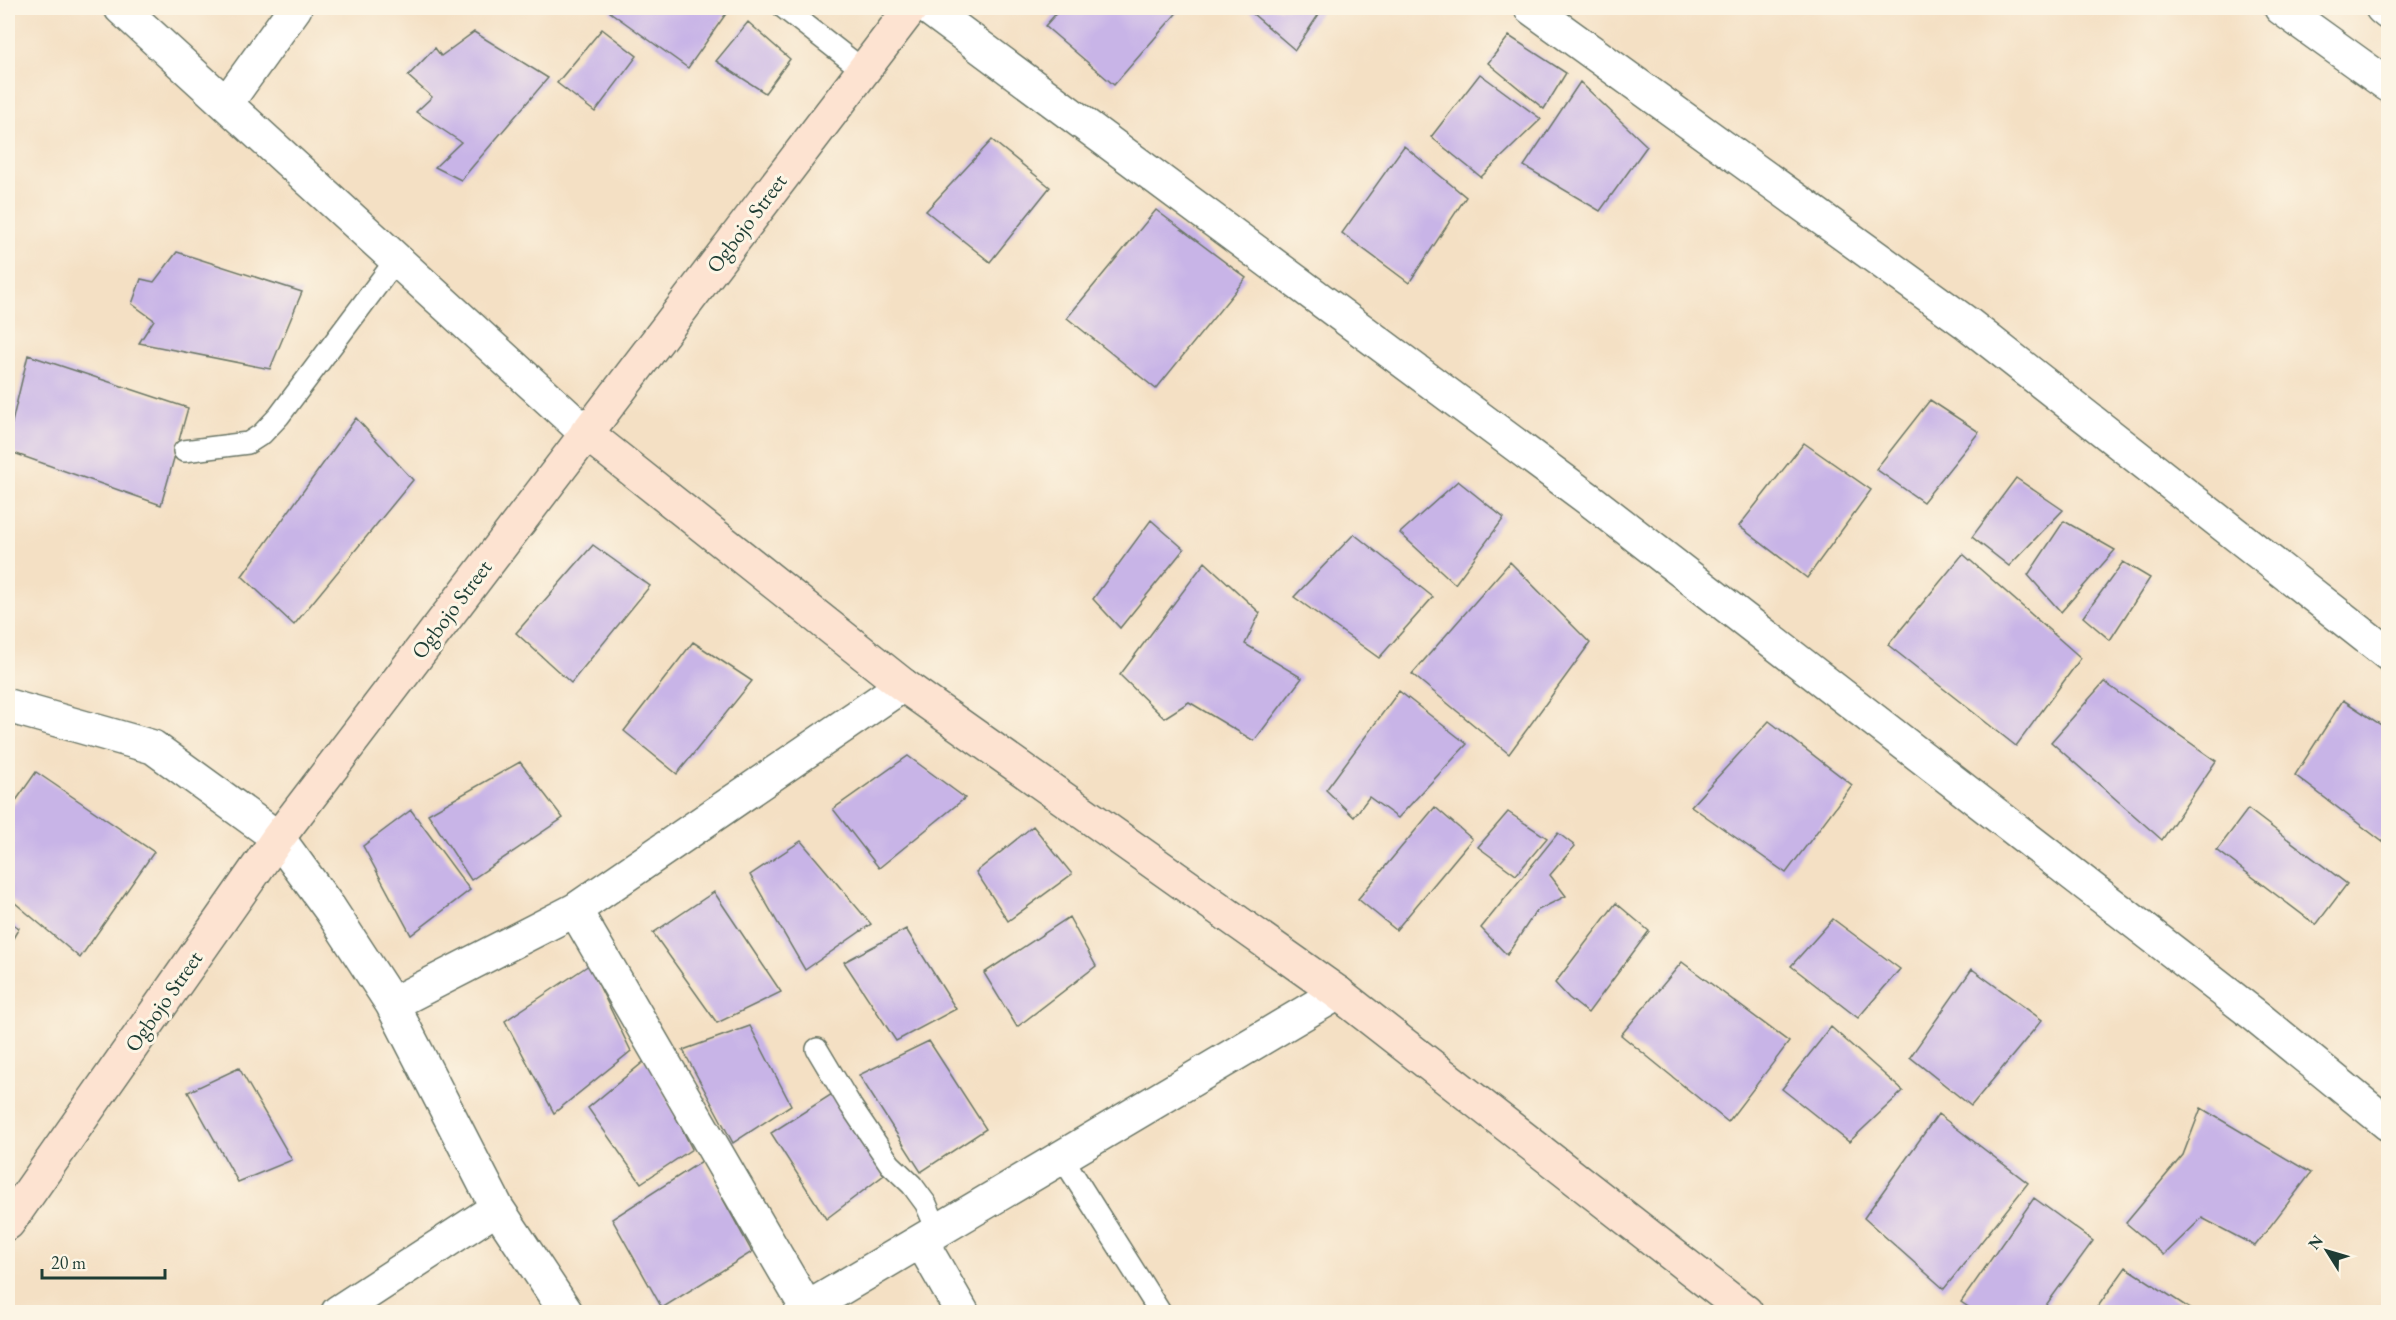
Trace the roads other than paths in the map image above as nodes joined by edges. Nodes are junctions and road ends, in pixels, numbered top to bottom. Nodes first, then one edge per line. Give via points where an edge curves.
1 (121, 8) edge
2 (295, 8) edge
3 (784, 8) edge
4 (911, 8) edge
5 (928, 8) edge
6 (1531, 8) edge
7 (2280, 8) edge
8 (2382, 8) edge
9 (2388, 13) edge
10 (863, 70) junction
11 (2388, 85) edge
12 (226, 104) junction
13 (396, 260) junction
14 (586, 433) junction
15 (184, 451) dead end
16 (2388, 654) edge
17 (903, 685) junction
18 (8, 706) edge
19 (278, 838) junction
20 (575, 910) junction
21 (1338, 993) junction
22 (392, 1004) junction
23 (817, 1049) dead end
24 (2388, 1124) edge
25 (1062, 1157) junction
26 (497, 1208) junction
27 (8, 1223) edge
28 (929, 1236) junction
29 (806, 1311) edge
30 (338, 1312) edge
31 (566, 1312) edge
32 (962, 1312) edge
33 (1160, 1312) edge
34 (1746, 1312) edge

1 - 12 street
2 - 12 street
3 - 10 lane
4 - 10 street, Ogbojo Street
5 - 24 street via 1590,500 2256,1016
6 - 16 street via 1968,324
7 - 11 street
8 - 9 street
10 - 14 street, Ogbojo Street
12 - 13 street
13 - 14 street
13 - 15 lane via 279,417 262,434 248,443
14 - 17 street
14 - 19 street, Ogbojo Street
17 - 20 street
17 - 21 street
18 - 19 street via 153,747
19 - 22 street
19 - 27 street, Ogbojo Street
20 - 22 street
20 - 29 street
21 - 25 street
21 - 34 street
22 - 26 street
23 - 28 lane via 890,1164 926,1204
25 - 28 street
25 - 33 lane
26 - 30 street
26 - 31 street
28 - 29 street
28 - 32 street

